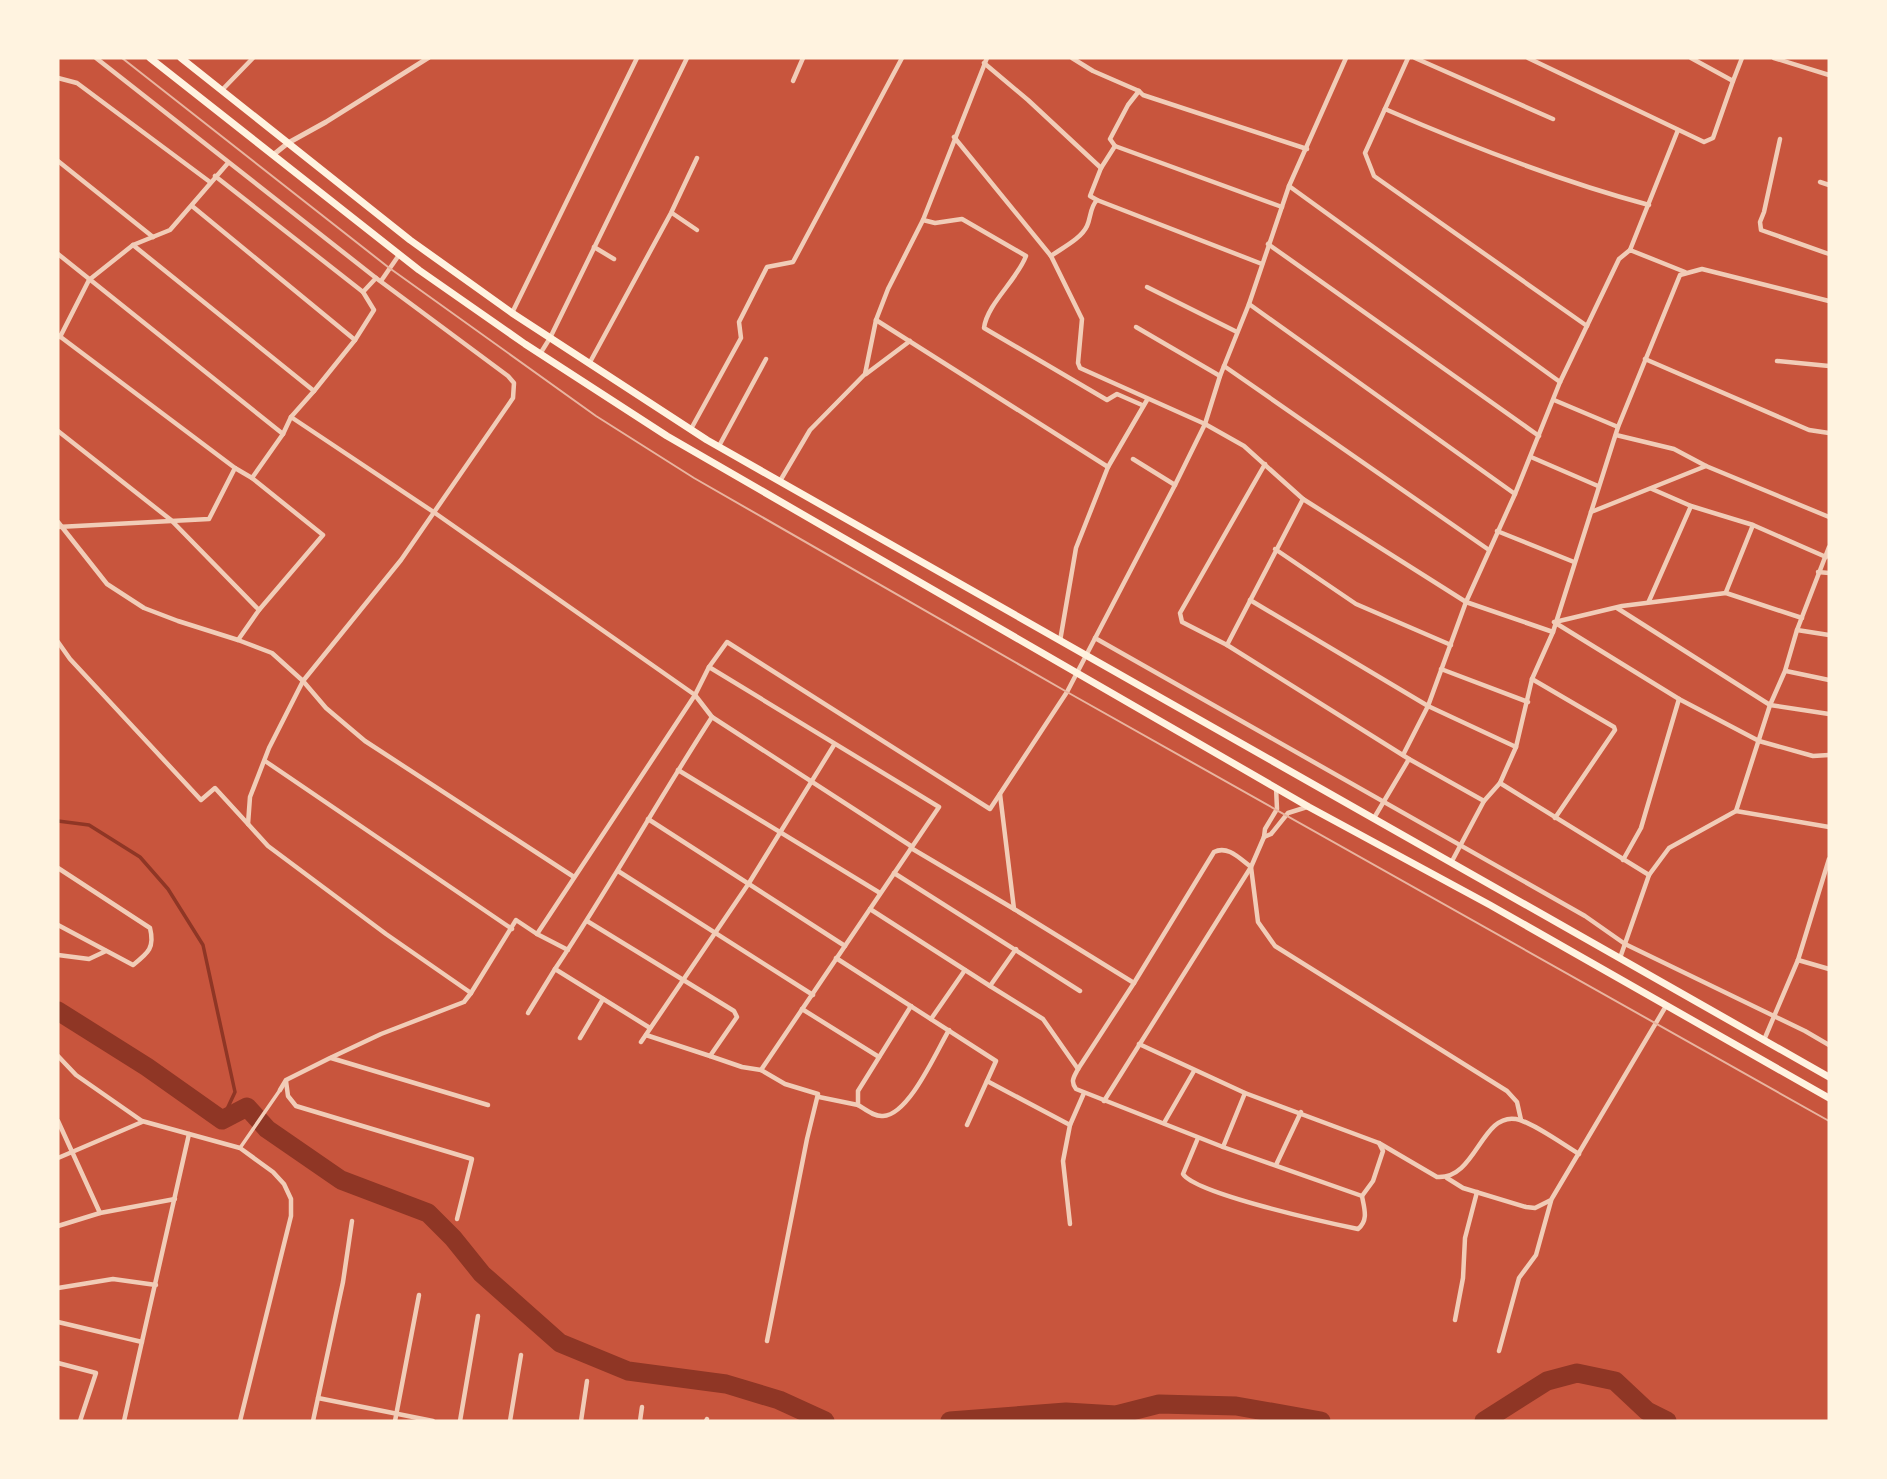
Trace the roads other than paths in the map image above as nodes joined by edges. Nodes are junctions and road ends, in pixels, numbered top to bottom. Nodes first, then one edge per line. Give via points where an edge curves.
1 (96, 58) edge
2 (150, 58) edge
3 (181, 58) edge
4 (253, 58) edge
5 (428, 58) edge
6 (637, 58) edge
7 (687, 58) edge
8 (803, 58) edge
9 (902, 58) edge
10 (1072, 58) edge
11 (1346, 58) edge
12 (1408, 58) edge
13 (1415, 58) edge
14 (1528, 58) edge
15 (1691, 58) edge
16 (1742, 58) edge
17 (1774, 58) edge
18 (985, 61) edge
19 (1829, 75) edge
20 (58, 78) edge
21 (793, 80) dead end
22 (1733, 81) junction
23 (221, 91) junction
24 (1139, 91) junction
25 (1385, 109) junction
26 (1553, 119) dead end
27 (1678, 130) junction
28 (954, 137) junction
29 (1780, 139) dead end
30 (288, 143) junction
31 (1115, 146) junction
32 (1307, 149) junction
33 (273, 155) junction
34 (697, 158) dead end
35 (58, 161) edge
36 (228, 163) junction
37 (1101, 168) junction
38 (215, 176) junction
39 (211, 182) junction
40 (1820, 182) dead end
41 (1829, 185) edge
42 (1289, 186) junction
43 (1097, 200) junction
44 (1649, 205) junction
45 (192, 206) junction
46 (1282, 207) junction
47 (671, 213) junction
48 (923, 220) junction
49 (697, 230) dead end
50 (153, 238) junction
51 (1268, 244) junction
52 (133, 245) junction
53 (594, 247) junction
54 (1630, 250) junction
55 (58, 254) edge
56 (399, 254) junction
57 (1829, 254) edge
58 (1051, 256) junction
59 (614, 259) dead end
60 (1262, 264) junction
61 (1687, 272) junction
62 (89, 280) junction
63 (378, 280) junction
64 (1147, 288) dead end
65 (363, 292) junction
66 (1829, 301) edge
67 (1249, 304) junction
68 (512, 313) junction
69 (876, 320) junction
70 (1587, 326) junction
71 (1136, 327) dead end
72 (1237, 332) junction
73 (59, 336) edge
74 (550, 338) junction
75 (355, 340) junction
76 (910, 341) junction
77 (540, 354) junction
78 (766, 359) dead end
79 (1645, 359) junction
80 (1777, 361) dead end
81 (589, 364) junction
82 (1224, 366) junction
83 (1829, 366) edge
84 (865, 374) junction
85 (1220, 376) junction
86 (1560, 382) junction
87 (314, 391) junction
88 (1147, 400) junction
89 (1554, 400) junction
90 (1142, 405) junction
91 (291, 417) junction
92 (1205, 424) junction
93 (1618, 428) junction
94 (691, 430) junction
95 (58, 431) edge
96 (1829, 433) edge
97 (284, 434) junction
98 (1616, 435) junction
99 (1539, 436) junction
100 (719, 447) junction
101 (1531, 457) junction
102 (1133, 459) dead end
103 (1265, 464) junction
104 (1706, 466) junction
105 (1108, 467) junction
106 (235, 468) junction
107 (252, 478) junction
108 (779, 482) junction
109 (1175, 485) junction
110 (1598, 486) junction
111 (1652, 489) junction
112 (1515, 494) junction
113 (1303, 499) junction
114 (1692, 506) junction
115 (1590, 512) junction
116 (435, 513) junction
117 (1829, 517) edge
118 (171, 520) junction
119 (1753, 525) junction
120 (59, 526) edge
121 (1497, 531) junction
122 (1829, 547) edge
123 (1275, 549) junction
124 (1489, 550) junction
125 (1826, 557) junction
126 (1574, 562) junction
127 (1818, 572) junction
128 (1829, 573) edge
129 (1726, 593) junction
130 (1250, 600) junction
131 (1466, 602) junction
132 (1649, 602) junction
133 (1616, 607) junction
134 (259, 610) junction
135 (1802, 618) junction
136 (1555, 622) junction
137 (1797, 630) junction
138 (1553, 632) junction
139 (1829, 635) edge
140 (1095, 638) junction
141 (238, 639) junction
142 (1060, 641) junction
143 (58, 642) edge
144 (1227, 645) junction
145 (1451, 645) junction
146 (1085, 656) junction
147 (709, 667) junction
148 (1441, 669) junction
149 (1076, 671) junction
150 (1785, 671) junction
151 (1532, 679) junction
152 (1829, 680) edge
153 (303, 681) junction
154 (695, 695) junction
155 (1679, 699) junction
156 (1528, 702) junction
157 (1770, 705) junction
158 (1428, 706) junction
159 (1829, 714) edge
160 (712, 718) junction
161 (1759, 741) junction
162 (834, 745) junction
163 (1516, 747) junction
164 (1403, 755) junction
165 (1829, 755) edge
166 (1409, 759) junction
167 (265, 761) junction
168 (678, 770) junction
169 (813, 780) junction
170 (1500, 783) junction
171 (1276, 787) junction
172 (1000, 794) junction
173 (1384, 800) junction
174 (1484, 801) junction
175 (1309, 807) junction
176 (1736, 811) junction
177 (1275, 812) junction
178 (1284, 818) junction
179 (1555, 818) junction
180 (648, 819) junction
181 (1373, 819) junction
182 (247, 824) junction
183 (1829, 827) edge
184 (782, 831) junction
185 (1264, 837) junction
186 (1462, 845) junction
187 (911, 848) junction
188 (1829, 859) edge
189 (1623, 860) junction
190 (1451, 863) junction
191 (1251, 867) junction
192 (58, 868) edge
193 (618, 871) junction
194 (894, 873) junction
195 (1649, 875) junction
196 (573, 877) junction
197 (1243, 879) junction
198 (749, 883) junction
199 (1255, 888) junction
200 (1820, 888) junction
201 (1829, 891) edge
202 (880, 893) junction
203 (870, 909) junction
204 (1014, 909) junction
205 (587, 921) junction
206 (58, 925) edge
207 (512, 929) junction
208 (716, 931) junction
209 (537, 933) junction
210 (1625, 944) junction
211 (845, 946) junction
212 (1016, 949) junction
213 (568, 950) junction
214 (106, 951) junction
215 (1606, 951) junction
216 (58, 955) edge
217 (836, 958) junction
218 (1620, 958) junction
219 (1798, 960) junction
220 (1628, 964) junction
221 (1598, 966) junction
222 (555, 969) junction
223 (1829, 969) edge
224 (965, 970) junction
225 (1620, 978) junction
226 (684, 980) junction
227 (1134, 983) junction
228 (990, 986) junction
229 (1080, 991) dead end
230 (471, 993) junction
231 (813, 995) junction
232 (603, 999) junction
233 (1667, 1005) junction
234 (911, 1006) junction
235 (802, 1009) junction
236 (528, 1013) dead end
237 (1773, 1016) junction
238 (931, 1019) junction
239 (650, 1028) junction
240 (949, 1030) junction
241 (646, 1035) junction
242 (580, 1038) dead end
243 (1764, 1040) junction
244 (641, 1042) dead end
245 (1139, 1044) junction
246 (1829, 1045) edge
247 (58, 1056) edge
248 (710, 1056) junction
249 (879, 1057) junction
250 (330, 1058) junction
251 (761, 1069) junction
252 (1078, 1069) junction
253 (1194, 1070) junction
254 (1829, 1077) edge
255 (286, 1080) junction
256 (987, 1081) junction
257 (280, 1090) joint
258 (1084, 1093) junction
259 (1245, 1093) junction
260 (819, 1097) junction
261 (1829, 1098) edge
262 (1104, 1101) junction
263 (488, 1105) dead end
264 (858, 1105) junction
265 (1301, 1112) junction
266 (1521, 1120) junction
267 (58, 1121) edge
268 (142, 1121) junction
269 (1164, 1123) junction
270 (967, 1125) dead end
271 (1070, 1125) junction
272 (189, 1134) junction
273 (1198, 1138) junction
274 (1379, 1143) junction
275 (1223, 1147) junction
276 (240, 1148) junction
277 (71, 1152) junction
278 (1579, 1154) junction
279 (58, 1158) edge
280 (1276, 1165) junction
281 (1446, 1178) junction
282 (1477, 1192) junction
283 (1362, 1196) junction
284 (174, 1199) junction
285 (1552, 1200) junction
286 (100, 1213) junction
287 (457, 1219) dead end
288 (352, 1221) dead end
289 (1070, 1224) dead end
290 (58, 1226) edge
291 (156, 1285) junction
292 (58, 1289) edge
293 (419, 1295) dead end
294 (478, 1316) dead end
295 (1455, 1320) dead end
296 (58, 1322) edge
297 (767, 1341) dead end
298 (142, 1342) junction
299 (1499, 1351) dead end
300 (522, 1356) dead end
301 (58, 1363) edge
302 (587, 1381) dead end
303 (318, 1398) junction
304 (642, 1407) dead end
305 (396, 1414) junction
306 (80, 1421) edge
307 (124, 1421) edge
308 (240, 1421) edge
309 (313, 1421) edge
310 (395, 1421) edge
311 (433, 1421) edge
312 (460, 1421) edge
313 (510, 1421) edge
314 (581, 1421) edge
315 (640, 1421) edge

1 - 36 street
2 - 33 main road
3 - 23 main road
4 - 23 street
5 - 30 street
6 - 68 street
7 - 53 street
8 - 21 street
9 - 94 street via 793,262 768,267 739,322 741,338
10 - 24 street
11 - 32 street
12 - 25 street
13 - 26 street
14 - 27 street
15 - 22 street
16 - 22 street
17 - 19 street
18 - 28 street
18 - 37 street
20 - 39 street via 78,83
22 - 27 street via 1710,141
23 - 30 main road
24 - 31 street via 1110,139
24 - 32 street
25 - 44 street via 1467,144
25 - 70 street via 1365,153 1374,176
27 - 44 street
28 - 48 street
28 - 58 street
29 - 57 street via 1759,222 1761,230
30 - 33 street
30 - 68 main road via 410,240
31 - 37 street
31 - 46 street
32 - 42 street
33 - 56 main road
34 - 47 street
35 - 50 street
36 - 38 street
36 - 63 street
37 - 43 street via 1090,196
38 - 39 street
38 - 65 street
39 - 45 street
40 - 41 street
42 - 46 street
42 - 86 street
43 - 58 street via 1087,227
43 - 60 street
44 - 54 street
45 - 50 street via 170,230
45 - 75 street
46 - 51 street
47 - 49 street
47 - 81 street
48 - 69 street
48 - 90 street via 962,219 1026,256 984,328 1107,400 1117,394
50 - 52 street
51 - 60 street
51 - 99 street
52 - 62 street
52 - 87 street
53 - 59 street
53 - 74 street
54 - 61 street
54 - 70 street via 1619,259
55 - 62 street
56 - 63 street
56 - 77 main road
58 - 88 street via 1082,319 1080,368
60 - 67 street
61 - 66 street via 1702,269
61 - 79 street via 1680,275
62 - 73 street
62 - 97 street
63 - 65 street
63 - 116 street via 514,383 509,405
64 - 72 street
65 - 75 street via 374,310
67 - 72 street
67 - 112 street
68 - 74 main road
69 - 76 street
69 - 84 street
70 - 86 street
71 - 85 street
72 - 82 street
73 - 106 street
74 - 77 street
74 - 81 main road
75 - 87 street
76 - 84 street
76 - 105 street
77 - 149 main road via 746,483
78 - 100 street
79 - 93 street
79 - 96 street via 1809,430
80 - 83 street
81 - 94 main road
82 - 85 street
82 - 124 street
84 - 108 street via 810,430
85 - 92 street
86 - 89 street
87 - 91 street
88 - 90 street
88 - 92 street
89 - 93 street
89 - 99 street
90 - 105 street
91 - 97 street
91 - 116 street
92 - 103 street
92 - 109 street
93 - 98 street
94 - 100 main road
95 - 118 street
97 - 107 street
98 - 104 street via 1674,449
98 - 110 street
99 - 101 street
100 - 108 main road
101 - 110 street
101 - 112 street
102 - 109 street
103 - 113 street
103 - 144 street via 1180,613 1182,622
104 - 111 street
104 - 117 street
105 - 142 street via 1076,548
106 - 107 street
106 - 118 street via 209,519
107 - 134 street via 323,535
108 - 142 main road
109 - 140 street
110 - 115 street
111 - 114 street
111 - 115 street
112 - 121 street
113 - 123 street
113 - 131 street
114 - 119 street
114 - 132 street
115 - 126 street
116 - 153 street
116 - 154 street
118 - 120 street
118 - 134 street
119 - 125 street
119 - 129 street
120 - 141 street via 107,584 145,608
121 - 124 street
121 - 126 street
122 - 125 street
123 - 130 street
123 - 145 street via 1356,604
124 - 131 street
125 - 127 street
126 - 136 street
127 - 128 street
127 - 135 street
129 - 132 street
129 - 135 street
130 - 144 street
130 - 158 street
131 - 138 street
131 - 145 street
132 - 133 street
133 - 136 street
133 - 157 street
134 - 141 street
135 - 137 street
136 - 138 street
136 - 155 street
137 - 139 street
137 - 150 street
138 - 151 street
140 - 146 street
140 - 173 street
141 - 153 street via 272,653
142 - 146 main road
143 - 182 street via 201,800 215,788
144 - 164 street
145 - 148 street
146 - 149 street
146 - 181 main road
147 - 154 street
147 - 162 street
147 - 172 street via 727,642 990,809
148 - 156 street
148 - 158 street
149 - 171 main road
149 - 172 street
150 - 152 street
150 - 157 street
151 - 156 street
151 - 179 street via 1615,730
153 - 167 street
153 - 196 street via 365,741
154 - 160 street
154 - 196 street
155 - 161 street
155 - 189 street via 1641,828
156 - 163 street
157 - 159 street
157 - 161 street
158 - 163 street
158 - 164 street
160 - 168 street
160 - 169 street
161 - 165 street via 1813,756
161 - 176 street
162 - 169 street
162 - 187 street via 939,807
163 - 170 street
164 - 166 street
166 - 173 street
166 - 174 street
167 - 182 street via 250,797
167 - 207 street
168 - 180 street
168 - 184 street
169 - 184 street
169 - 187 street
170 - 174 street
170 - 179 street
171 - 175 main road
171 - 177 street
172 - 204 street
173 - 181 street
173 - 186 street
174 - 186 street
175 - 178 street via 1290,811
175 - 221 main road
176 - 183 street
176 - 195 street via 1669,848
177 - 178 street
177 - 185 street
178 - 185 street
179 - 189 street
180 - 193 street
180 - 198 street
181 - 190 main road
182 - 230 street via 268,846
184 - 198 street
184 - 202 street
185 - 191 street
186 - 190 street
186 - 210 street
187 - 194 street
187 - 202 street
187 - 204 street
188 - 200 street
189 - 195 street
190 - 215 main road
191 - 197 street
191 - 199 street
191 - 227 street via 1228,850 1214,852
192 - 214 street via 150,928 153,940 148,953 133,965
193 - 205 street
193 - 208 street
194 - 202 street
194 - 212 street
195 - 210 street
196 - 209 street
197 - 199 street
197 - 245 street
198 - 208 street
198 - 211 street
199 - 266 street via 1258,922 1275,946 1507,1091 1517,1102
200 - 201 street
200 - 219 street
202 - 203 street
203 - 211 street
203 - 224 street
204 - 227 street
205 - 213 street
205 - 226 street
206 - 214 street
207 - 209 street via 516,920
207 - 230 street
208 - 226 street
208 - 231 street
209 - 213 street
210 - 218 street
210 - 237 street
211 - 217 street
212 - 228 street
212 - 229 street
213 - 222 street
214 - 216 street via 89,959
215 - 218 main road
215 - 221 main road
217 - 231 street
217 - 234 street
218 - 220 main road
219 - 223 street
219 - 237 street
220 - 225 main road
220 - 243 main road
221 - 225 main road
222 - 232 street
222 - 236 street
224 - 228 street
224 - 238 street
225 - 233 main road
226 - 239 street
226 - 248 street via 737,1017
227 - 252 street
228 - 252 street via 1044,1019
230 - 250 street via 464,1002
231 - 235 street
232 - 239 street
232 - 242 street
233 - 261 main road
233 - 278 street
234 - 238 street
234 - 249 street
235 - 249 street
235 - 251 street
237 - 243 street
237 - 246 street
238 - 240 street
239 - 241 street
240 - 256 street via 996,1061
240 - 264 street via 906,1104 879,1117
241 - 244 street
241 - 248 street
243 - 254 main road
245 - 253 street
245 - 262 street
247 - 268 street via 76,1075
248 - 251 street
249 - 264 street via 858,1091
250 - 255 street
250 - 263 street
251 - 260 street
252 - 258 street via 1072,1083
253 - 259 street
253 - 269 street
255 - 257 street
255 - 287 street via 288,1096 296,1106 472,1158
256 - 270 street
256 - 271 street
257 - 276 street
258 - 262 street
258 - 271 street
259 - 265 street
259 - 275 street
260 - 264 street
260 - 297 street
262 - 269 street
265 - 274 street
265 - 280 street
266 - 278 street
266 - 281 street via 1497,1124 1461,1170
267 - 277 street
268 - 272 street
268 - 277 street
269 - 273 street
271 - 289 street via 1063,1161
272 - 276 street
272 - 284 street
273 - 275 street
273 - 283 street via 1183,1174 1189,1181 1219,1192 1358,1229 1366,1216
274 - 281 street
274 - 283 street via 1383,1151 1373,1181
275 - 280 street
276 - 308 street via 279,1177 292,1208
277 - 279 street
277 - 286 street
278 - 285 street
280 - 283 street
281 - 282 street
282 - 285 street via 1535,1208
282 - 295 street via 1465,1238
284 - 286 street
284 - 291 street
285 - 299 street via 1536,1255 1519,1278
286 - 290 street
288 - 303 street
291 - 292 street via 113,1279
291 - 298 street
293 - 305 street
294 - 312 street
296 - 298 street
298 - 307 street
300 - 313 street
301 - 306 street via 96,1373
302 - 314 street
303 - 305 street
303 - 309 street
304 - 315 street
305 - 310 street
305 - 311 street

